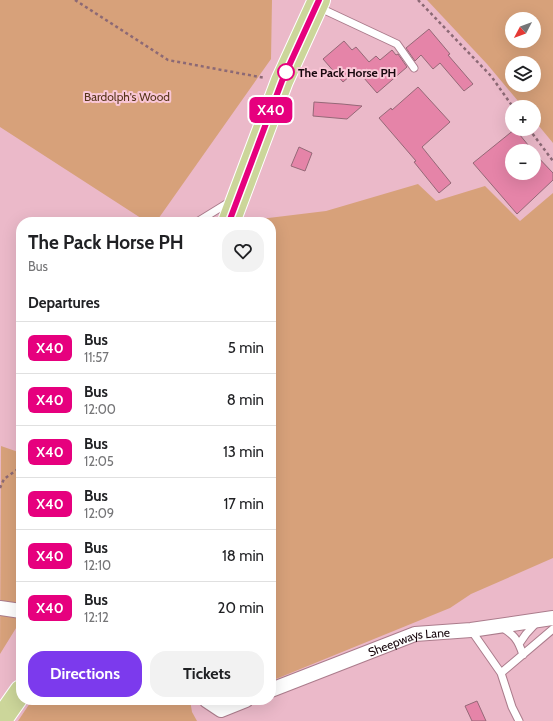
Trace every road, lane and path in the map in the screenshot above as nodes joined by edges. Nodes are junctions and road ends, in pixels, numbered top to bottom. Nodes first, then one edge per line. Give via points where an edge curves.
1 (75, 0) edge
2 (418, 0) edge
3 (317, 3) edge
4 (414, 68) dead end
5 (282, 81) junction
6 (508, 100) edge
7 (534, 136) edge
8 (553, 161) edge
9 (238, 196) junction
10 (205, 217) edge
11 (231, 217) edge
12 (16, 471) edge
13 (0, 488) edge
14 (0, 608) edge
15 (16, 610) edge
16 (553, 618) edge
17 (538, 621) junction
18 (500, 626) junction
19 (471, 630) junction
20 (553, 630) edge
21 (519, 644) junction
22 (523, 655) junction
23 (500, 673) junction
24 (276, 688) edge
25 (16, 698) edge
26 (214, 705) edge
27 (234, 705) edge
28 (0, 721) edge
29 (519, 721) edge

1 - 5 path via 168,60
2 - 6 path via 491,76
3 - 4 lane via 397,44
3 - 5 main road
5 - 9 main road
7 - 8 path
9 - 10 lane
9 - 11 main road
12 - 13 path via 4,479
14 - 15 street
16 - 17 street, Sheepways Lane
17 - 18 street, Sheepways Lane
17 - 21 lane
18 - 19 street, Sheepways Lane
18 - 21 lane via 514,635
19 - 23 lane
19 - 24 street, Sheepways Lane via 415,634
20 - 22 lane
21 - 22 lane
22 - 23 lane
23 - 29 lane
25 - 28 main road
26 - 27 street via 221,710

